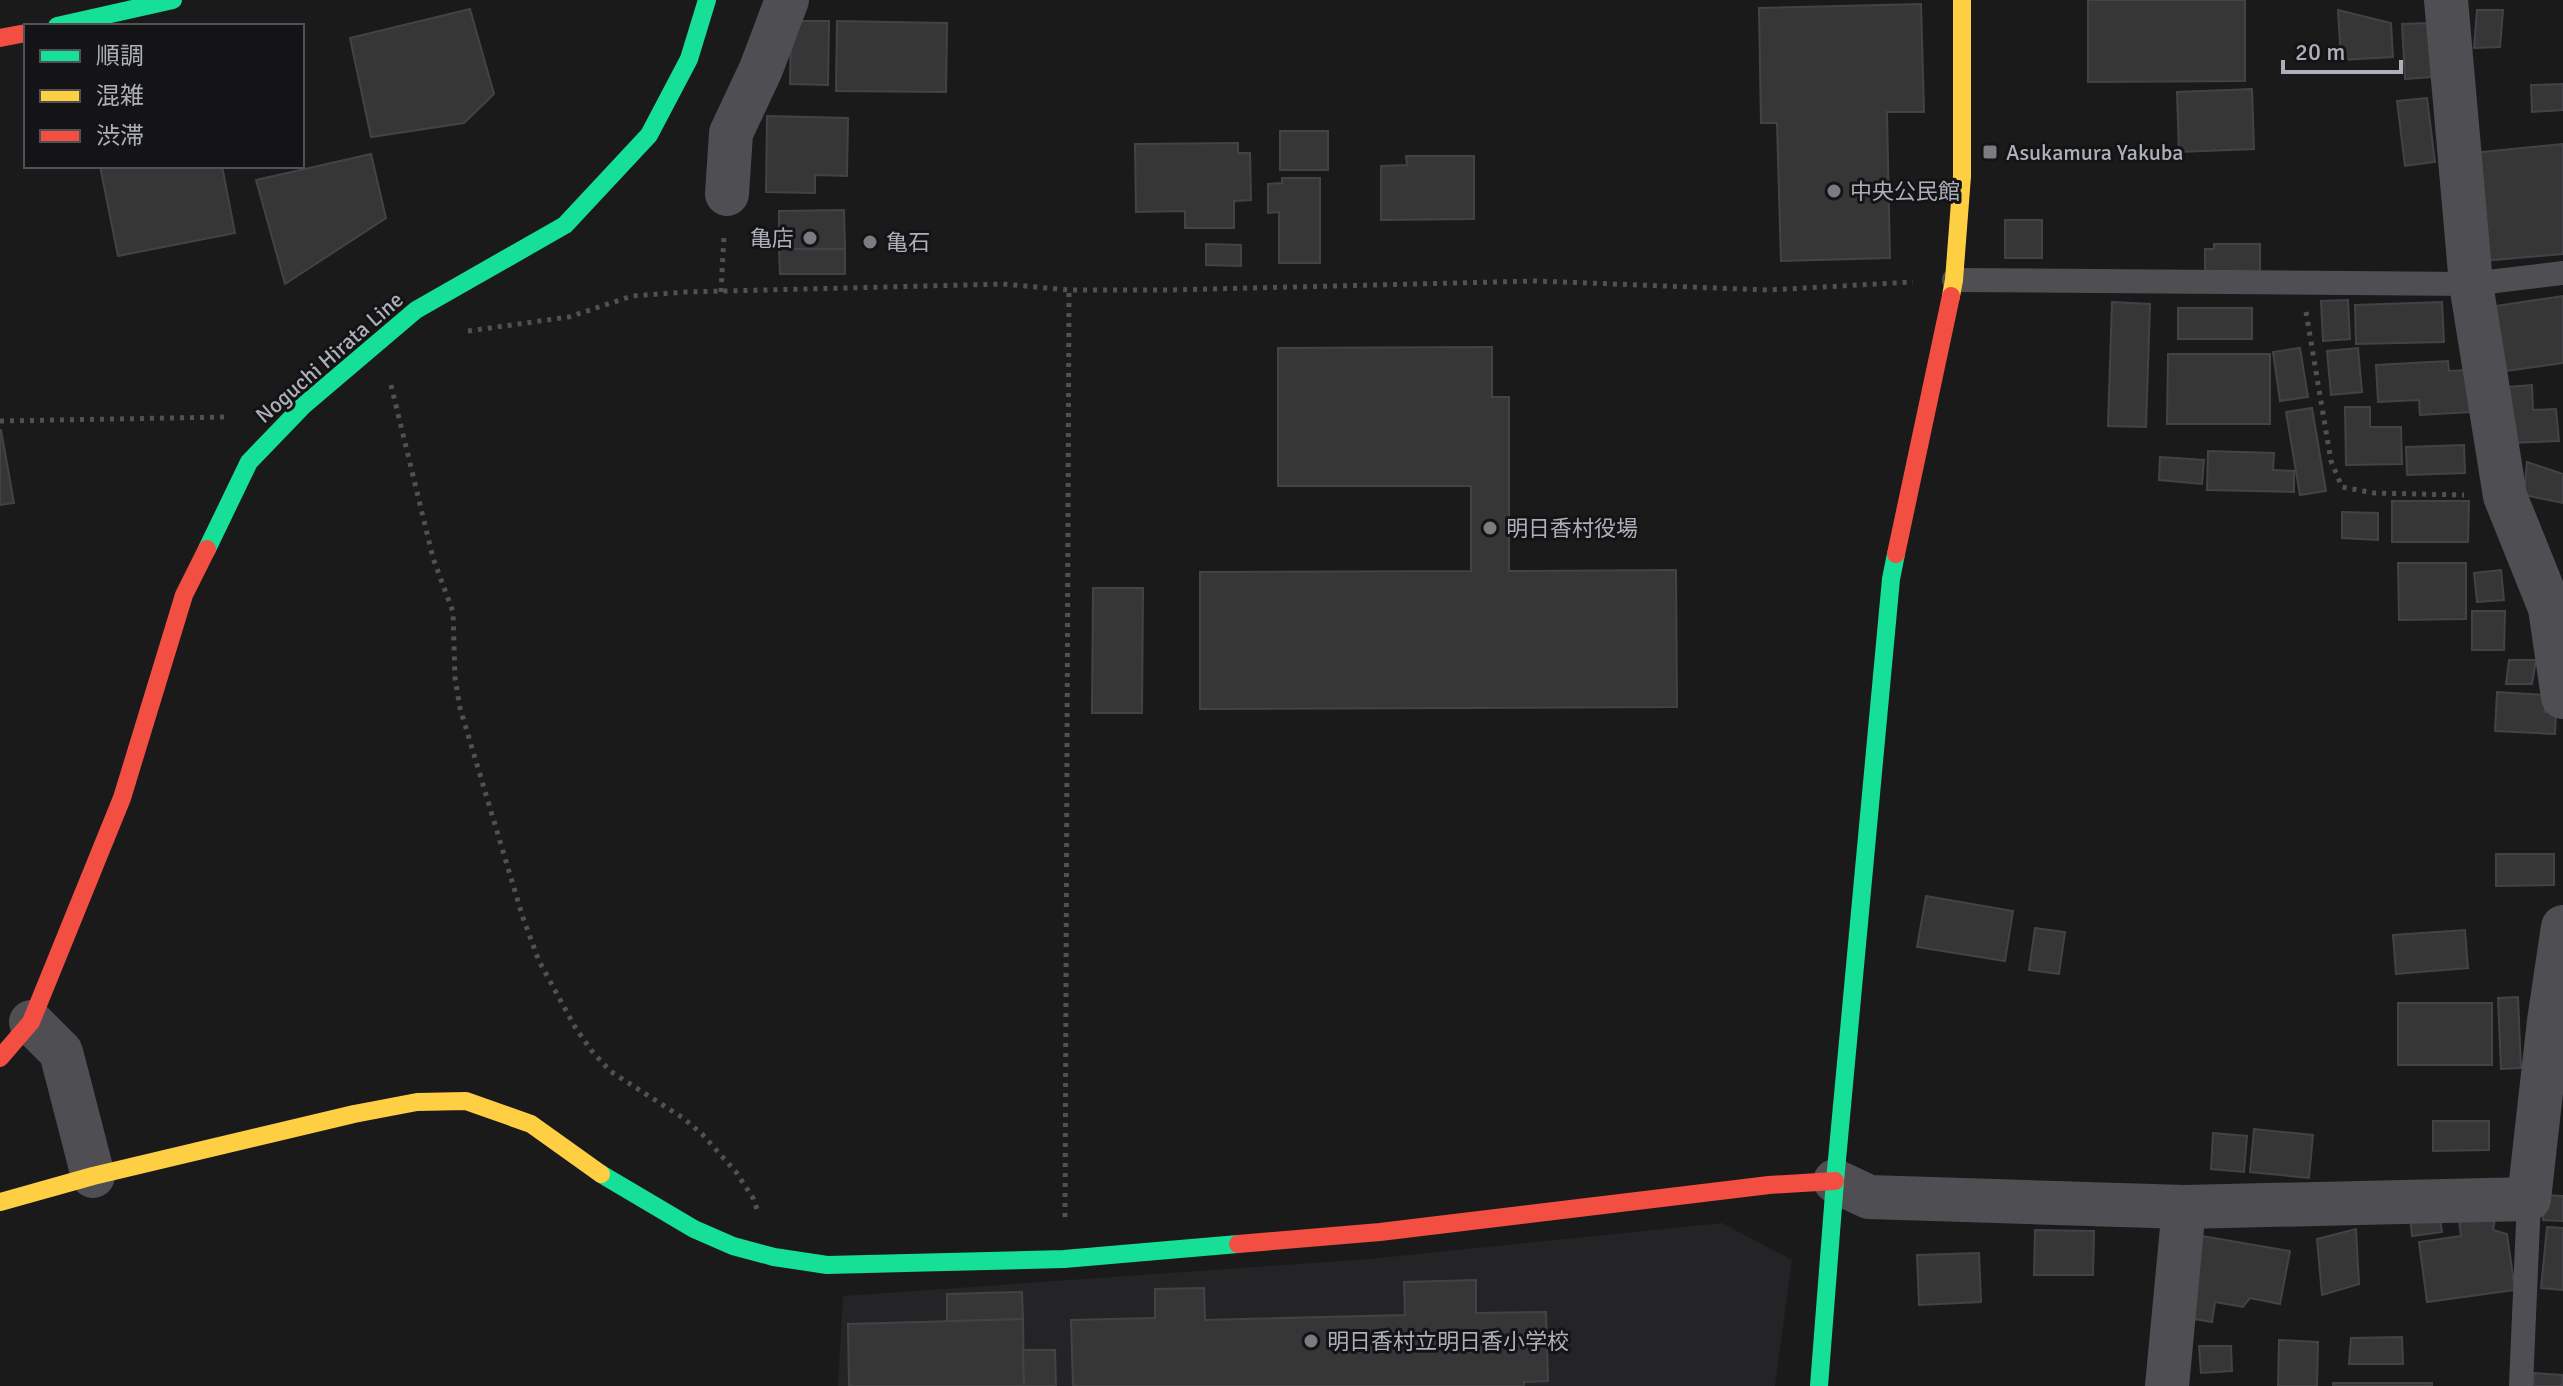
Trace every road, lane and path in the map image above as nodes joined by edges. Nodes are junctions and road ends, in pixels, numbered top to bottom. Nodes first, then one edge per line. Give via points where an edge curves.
1 (173, 0) edge
2 (707, 0) edge
3 (787, 0) edge
4 (1962, 0) edge
5 (2446, 0) edge
6 (66, 24) edge
7 (24, 33) edge
8 (0, 38) edge
9 (727, 194) joint
10 (2563, 273) edge
11 (1954, 280) junction
12 (2301, 283) junction
13 (2471, 284) junction
14 (1069, 290) junction
15 (721, 292) junction
16 (464, 331) dead end
17 (388, 373) dead end
18 (227, 417) dead end
19 (0, 421) edge
20 (2505, 496) junction
21 (2563, 697) edge
22 (2563, 927) edge
23 (31, 1022) junction
24 (0, 1058) edge
25 (93, 1176) junction
26 (1835, 1181) junction
27 (2529, 1199) junction
28 (0, 1202) edge
29 (2184, 1207) junction
30 (774, 1257) junction
31 (1064, 1259) junction
32 (1819, 1386) edge
33 (2167, 1386) edge
34 (2521, 1386) edge

1 - 6 street
2 - 23 street, Noguchi Hirata Line via 689,59 649,135 565,225 416,310 303,406 249,462 184,595 122,798
3 - 9 street via 731,133
4 - 11 street via 1962,176
5 - 13 street
7 - 8 street
9 - 15 path
10 - 13 lane
11 - 12 lane
11 - 14 path via 1768,290 1536,281
11 - 26 street via 1891,579
12 - 13 lane
12 - 20 path via 2331,461 2342,487 2374,493
13 - 20 street
14 - 15 path via 1003,284
14 - 31 path
15 - 16 path via 632,296 569,317
17 - 30 path via 433,558 453,612 460,708 539,961 591,1050 610,1071 683,1118 736,1172 753,1198
18 - 19 path
20 - 21 street via 2550,608
22 - 27 street
23 - 24 street, Noguchi Hirata Line
23 - 25 street via 61,1052
25 - 28 street
25 - 30 street via 354,1114 417,1102 466,1101 531,1124 617,1185 694,1229
26 - 29 street via 1869,1197
26 - 31 street via 1380,1232
26 - 32 street
27 - 29 street
27 - 34 lane
29 - 33 street
30 - 31 street via 827,1265

